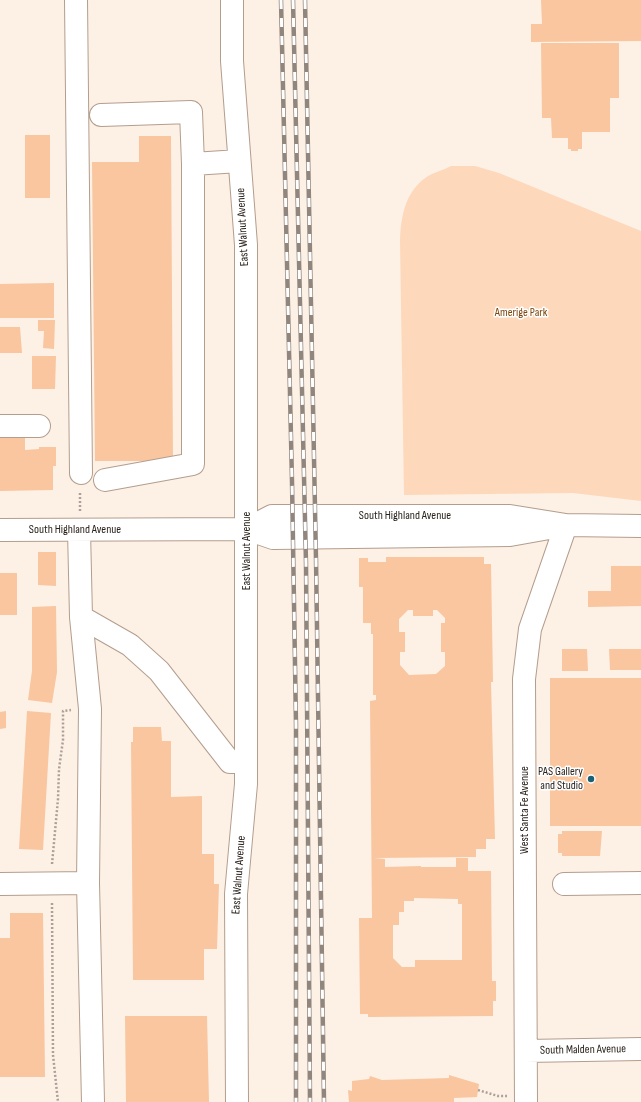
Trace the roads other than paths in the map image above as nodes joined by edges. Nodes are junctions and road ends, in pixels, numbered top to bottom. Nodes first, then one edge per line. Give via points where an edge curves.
1 (76, 0) edge
2 (232, 0) edge
3 (101, 115) dead end
4 (239, 161) junction
5 (193, 164) junction
6 (0, 426) edge
7 (39, 426) dead end
8 (81, 473) dead end
9 (105, 480) dead end
10 (566, 525) junction
11 (641, 526) edge
12 (247, 529) junction
13 (0, 530) edge
14 (79, 530) junction
15 (81, 617) junction
16 (246, 762) junction
17 (88, 883) junction
18 (641, 883) edge
19 (0, 884) edge
20 (564, 884) dead end
21 (641, 1049) edge
22 (526, 1051) junction
23 (526, 1099) edge
24 (93, 1102) edge
25 (237, 1102) edge

1 - 8 street
2 - 4 street, East Walnut Avenue via 232,61
3 - 5 street via 191,112
4 - 5 street
4 - 12 street, East Walnut Avenue via 246,245
5 - 9 street via 193,464
6 - 7 street
10 - 11 street, South Highland Avenue
10 - 12 street, South Highland Avenue via 510,535 281,538 273,538
10 - 22 street, West Santa Fe Avenue via 530,629 524,679
12 - 14 street, South Highland Avenue
12 - 16 street, East Walnut Avenue
13 - 14 street, South Highland Avenue
14 - 15 street
15 - 16 street via 130,645 159,671 230,762
15 - 17 street via 90,709
16 - 25 street, East Walnut Avenue via 236,894
17 - 19 street
17 - 24 street
18 - 20 street
21 - 22 street, South Malden Avenue
22 - 23 street, West Santa Fe Avenue

